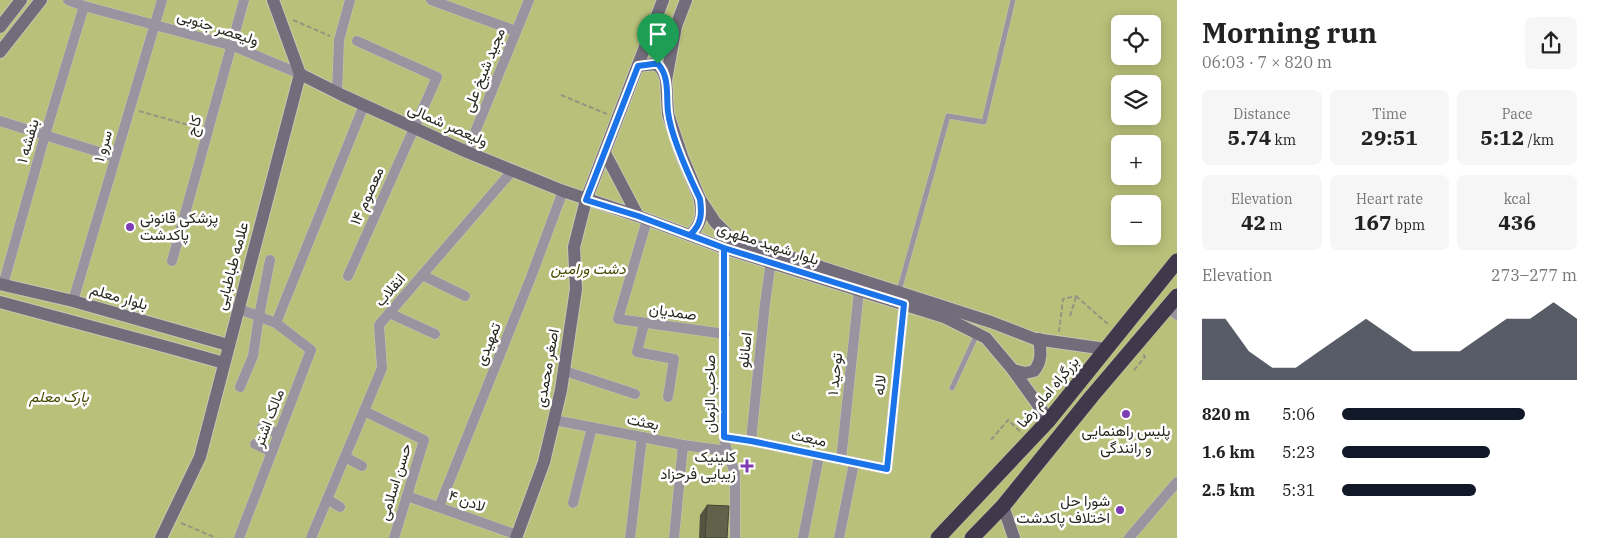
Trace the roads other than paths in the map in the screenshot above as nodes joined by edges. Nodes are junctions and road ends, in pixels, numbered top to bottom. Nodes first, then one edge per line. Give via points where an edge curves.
1 (21, 0) edge
2 (41, 0) edge
3 (68, 0) edge
4 (162, 0) edge
5 (244, 0) edge
6 (273, 0) edge
7 (350, 0) edge
8 (431, 0) edge
9 (663, 0) edge
10 (686, 0) edge
11 (1013, 0) edge
12 (527, 1) edge
13 (454, 4) edge
14 (84, 6) junction
15 (154, 24) junction
16 (0, 27) edge
17 (516, 30) junction
18 (357, 41) dead end
19 (647, 43) junction
20 (233, 46) junction
21 (0, 52) edge
22 (671, 54) junction
23 (638, 66) junction
24 (300, 74) junction
25 (666, 80) junction
26 (337, 93) junction
27 (364, 105) junction
28 (0, 121) edge
29 (413, 128) junction
30 (45, 135) junction
31 (467, 152) junction
32 (605, 153) junction
33 (115, 157) junction
34 (513, 170) junction
35 (563, 191) junction
36 (700, 199) junction
37 (586, 200) junction
38 (642, 218) junction
39 (690, 235) junction
40 (724, 248) junction
41 (172, 260) dead end
42 (270, 260) dead end
43 (771, 261) junction
44 (1177, 261) edge
45 (422, 275) junction
46 (348, 276) dead end
47 (2, 284) edge
48 (859, 291) junction
49 (465, 296) dead end
50 (901, 298) junction
51 (0, 300) edge
52 (73, 301) junction
53 (1174, 306) edge
54 (238, 308) junction
55 (389, 313) junction
56 (259, 316) junction
57 (67, 320) junction
58 (276, 323) junction
59 (644, 324) junction
60 (435, 334) dead end
61 (725, 334) junction
62 (977, 334) junction
63 (1039, 339) junction
64 (228, 345) junction
65 (1106, 350) junction
66 (224, 363) junction
67 (1013, 370) junction
68 (565, 371) junction
69 (240, 387) dead end
70 (952, 388) dead end
71 (635, 394) dead end
72 (668, 397) dead end
73 (364, 411) junction
74 (554, 420) junction
75 (1049, 420) junction
76 (262, 427) dead end
77 (592, 427) junction
78 (279, 434) junction
79 (642, 437) junction
80 (724, 437) junction
81 (751, 441) junction
82 (254, 444) dead end
83 (683, 445) junction
84 (727, 451) junction
85 (272, 452) junction
86 (819, 456) junction
87 (345, 457) junction
88 (841, 460) junction
89 (854, 462) junction
90 (362, 466) dead end
91 (887, 469) joint
92 (1177, 482) edge
93 (406, 496) junction
94 (327, 499) junction
95 (573, 503) dead end
96 (1003, 506) junction
97 (340, 507) dead end
98 (439, 507) junction
99 (516, 537) edge
100 (161, 538) edge
101 (239, 538) edge
102 (311, 538) edge
103 (394, 538) edge
104 (630, 538) edge
105 (674, 538) edge
106 (735, 538) edge
107 (803, 538) edge
108 (839, 538) edge
109 (938, 538) edge
110 (972, 538) edge
111 (1014, 538) edge
112 (1129, 538) edge

1 - 16 street
2 - 21 street
3 - 14 street, ولیعصر جنوبی
4 - 15 street, سرو ۱
5 - 20 street, کاج
6 - 24 street
7 - 26 street via 339,40
8 - 13 street
9 - 19 street
10 - 22 street, بلوار شهید مطهری via 676,26
11 - 50 lane via 984,122 948,116
12 - 17 street, مجید شیخ علی
13 - 17 street
14 - 15 street, ولیعصر جنوبی
14 - 30 street, بنفشه ۱
15 - 20 street, ولیعصر جنوبی
15 - 33 street, سرو ۱
17 - 31 street, مجید شیخ علی
18 - 29 street, ۱۴ معصوم via 437,77
19 - 22 street via 650,56 660,59
19 - 23 street
20 - 24 street, ولیعصر جنوبی
20 - 41 street, کاج
22 - 25 street, بلوار شهید مطهری
23 - 25 street via 658,64 664,70
23 - 32 street
24 - 26 street, ولیعصر شمالی
24 - 54 street, علامه طباطبایی
25 - 36 street, بلوار شهید مطهری via 670,121
26 - 27 street, ولیعصر شمالی
27 - 29 street, ولیعصر شمالی
27 - 58 street
28 - 30 street
29 - 31 street, ولیعصر شمالی
29 - 46 street, ۱۴ معصوم
30 - 33 street
30 - 47 street, بنفشه ۱
31 - 34 street, ولیعصر شمالی
32 - 37 street
32 - 38 street
33 - 52 street, سرو ۱
34 - 35 street, ولیعصر شمالی
34 - 45 street, انقلاب
35 - 37 street, ولیعصر شمالی
35 - 98 street, تمهیدی
36 - 39 street via 700,224
36 - 50 street, بلوار شهید مطهری via 714,222 731,238
37 - 38 street, بلوار شهید مطهری
37 - 68 street, اصغر محمدی via 574,247 576,289
38 - 39 street, بلوار شهید مطهری
38 - 59 street, صمدیان via 618,319
39 - 40 street, بلوار شهید مطهری
40 - 43 street, بلوار شهید مطهری
40 - 61 street, صاحب الزمان
42 - 56 street
43 - 48 street, بلوار شهید مطهری
43 - 81 street, اصانلو
44 - 65 highway, بزرگراه امام رضا
45 - 49 street
45 - 55 street, انقلاب
47 - 51 street
47 - 52 street, بلوار معلم
48 - 50 street, بلوار شهید مطهری
48 - 88 street, توحید ۱
50 - 62 street, بلوار شهید مطهری
50 - 63 street, بلوار شهید مطهری via 991,322
50 - 91 street, لاله
51 - 57 street
52 - 57 street
52 - 64 street, بلوار معلم
53 - 96 highway via 1092,396
54 - 56 street, مالک اشتر
54 - 64 street, علامه طباطبایی
55 - 60 street
55 - 73 street, انقلاب via 379,325 382,368
56 - 58 street, مالک اشتر
56 - 69 street via 253,356
57 - 66 street
58 - 78 street, مالک اشتر via 311,350
59 - 61 street, صمدیان
59 - 72 street via 636,352 674,360
61 - 80 street, صاحب الزمان
62 - 67 street, بلوار شهید مطهری via 986,338
62 - 70 lane
63 - 65 street, بلوار شهید مطهری
63 - 67 street via 1040,362 1034,371
64 - 66 street, علامه طباطبایی
65 - 75 highway, بزرگراه امام رضا
66 - 100 street, علامه طباطبایی via 200,457
67 - 75 street, بلوار شهید مطهری
68 - 71 street
68 - 74 street, اصغر محمدی
73 - 87 street, انقلاب
73 - 93 street, حسن اسلامی via 424,440
74 - 77 street, بعثت
74 - 99 street, اصغر محمدی via 544,462
75 - 109 highway, بزرگراه امام رضا
76 - 78 street
77 - 79 street, بعثت
77 - 95 street
78 - 85 street, مالک اشتر
79 - 83 street, بعثت
79 - 104 street
80 - 81 street, مبعث
80 - 84 street, صاحب الزمان
81 - 86 street, مبعث
82 - 85 street
83 - 84 street, بعثت
83 - 105 street
84 - 106 street, صاحب الزمان via 735,472
85 - 101 street, مالک اشتر
86 - 88 street, مبعث
86 - 107 street
87 - 90 street
87 - 94 street, انقلاب
88 - 89 street, مبعث
89 - 91 street, مبعث
89 - 108 street
92 - 112 street
93 - 98 street, لادن ۴
93 - 103 street, حسن اسلامی
94 - 97 street
94 - 102 street, انقلاب
96 - 110 highway
96 - 111 street
98 - 99 street, لادن ۴

